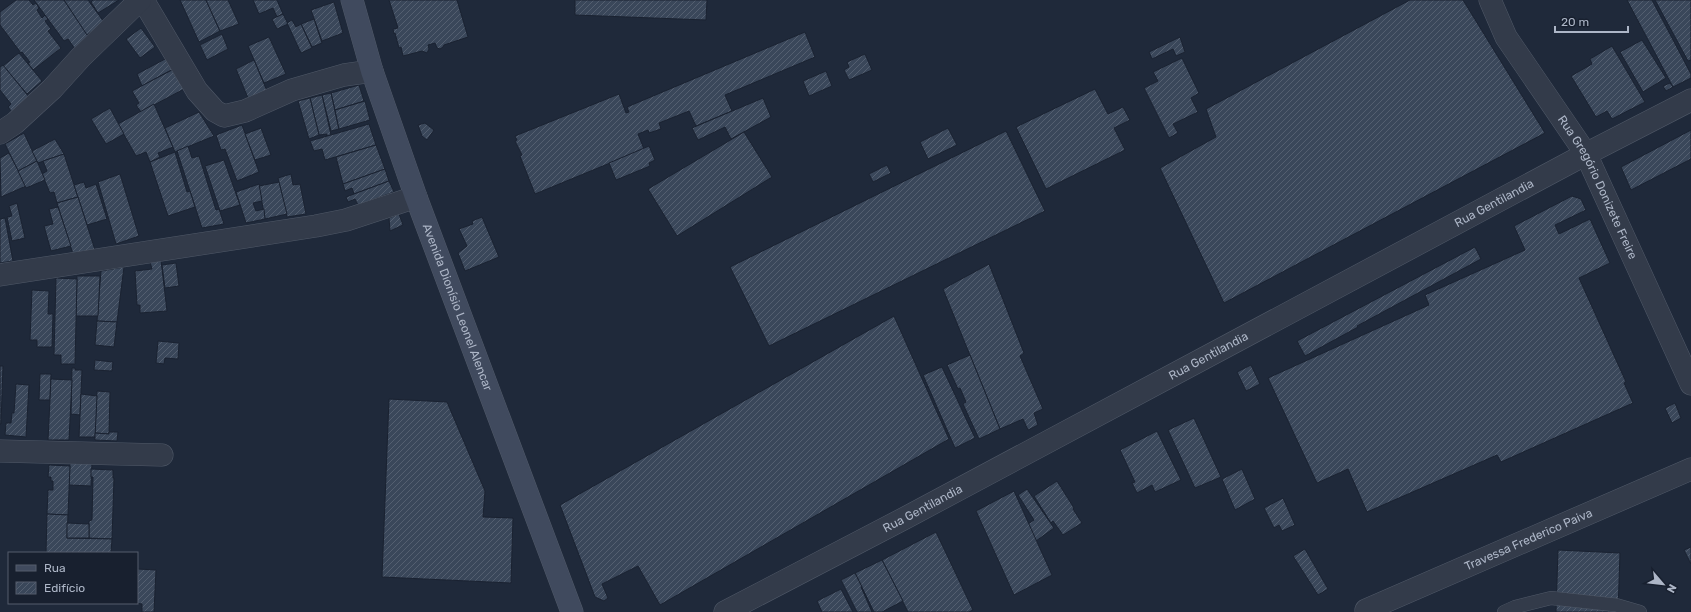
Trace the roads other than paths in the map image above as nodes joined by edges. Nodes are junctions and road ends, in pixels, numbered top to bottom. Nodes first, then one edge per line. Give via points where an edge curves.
1 (142, 0) edge
2 (352, 0) edge
3 (1490, 0) edge
4 (372, 71) junction
5 (1691, 100) edge
6 (0, 133) edge
7 (1586, 154) junction
8 (416, 197) junction
9 (0, 275) edge
10 (1691, 384) edge
11 (0, 451) edge
12 (162, 455) dead end
13 (1691, 469) edge
14 (1366, 610) dead end
15 (572, 612) edge
16 (725, 612) edge
17 (1504, 612) edge
18 (1640, 612) edge

1 - 4 street via 197,91 211,108 224,116 245,111 292,90 344,75
1 - 6 street via 81,57 52,89 15,123
2 - 4 main road, Avenida Dionísio Leonel Alencar
3 - 7 street, Rua Gregório Donizete Freire via 1506,37
4 - 8 main road, Avenida Dionísio Leonel Alencar
5 - 7 street, Rua Gentilandia
7 - 10 street, Rua Gregório Donizete Freire
7 - 16 street, Rua Gentilandia
8 - 9 street via 346,220 316,226
8 - 15 main road, Avenida Dionísio Leonel Alencar
11 - 12 street
13 - 14 street, Travessa Frederico Paiva
17 - 18 lane via 1551,598 1616,605

